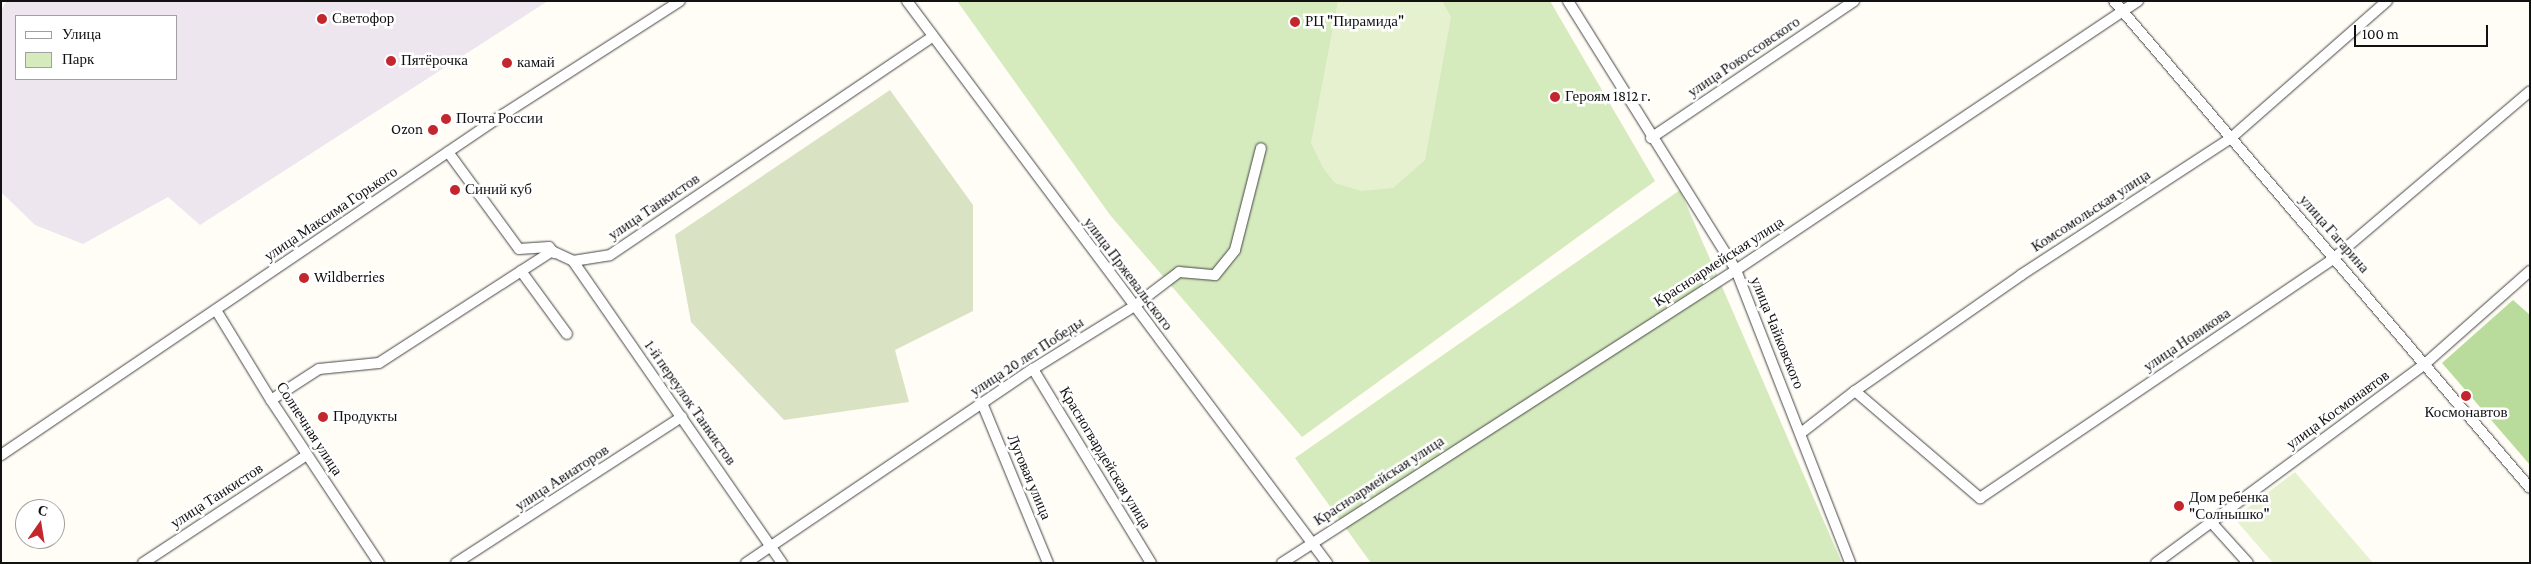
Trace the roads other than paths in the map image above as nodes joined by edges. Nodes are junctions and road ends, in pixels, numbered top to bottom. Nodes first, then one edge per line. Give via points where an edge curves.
1 (680, 1) edge
2 (907, 1) edge
3 (1568, 1) edge
4 (1854, 1) edge
5 (2114, 1) edge
6 (2138, 1) edge
7 (2388, 1) edge
8 (2124, 13) junction
9 (933, 36) junction
10 (2530, 91) edge
11 (1651, 138) junction
12 (2231, 138) junction
13 (1261, 148) dead end
14 (448, 152) junction
15 (554, 253) junction
16 (2334, 258) junction
17 (574, 261) junction
18 (1736, 270) junction
19 (2530, 271) edge
20 (521, 272) junction
21 (1133, 307) junction
22 (216, 310) junction
23 (568, 334) dead end
24 (2426, 363) junction
25 (1033, 369) junction
26 (1855, 391) junction
27 (271, 400) junction
28 (982, 403) junction
29 (682, 417) junction
30 (1802, 433) junction
31 (1, 455) edge
32 (307, 455) junction
33 (2530, 488) edge
34 (2212, 522) junction
35 (1312, 542) junction
36 (771, 546) junction
37 (143, 563) edge
38 (379, 563) edge
39 (456, 563) edge
40 (746, 563) edge
41 (782, 563) edge
42 (1048, 563) edge
43 (1152, 563) edge
44 (1282, 563) edge
45 (1327, 563) edge
46 (1850, 563) edge
47 (2156, 563) edge
48 (2248, 563) edge

1 - 14 street, улица Максима Горького
2 - 9 street, улица Пржевальского
3 - 11 street, улица Чайковского
4 - 11 street, улица Рокоссовского
5 - 8 street, улица Гагарина
6 - 8 street, Красноармейская улица
7 - 12 street, Комсомольская улица
8 - 12 street, улица Гагарина
8 - 18 street, Красноармейская улица
9 - 17 street, улица Танкистов via 610,255
9 - 21 street, улица Пржевальского
10 - 16 street, улица Новикова
11 - 18 street, улица Чайковского
12 - 16 street, улица Гагарина
12 - 26 street, Комсомольская улица via 2021,275
13 - 21 street, улица 20 лет Победы via 1235,250 1215,275 1179,272
14 - 15 street via 519,249 549,247
14 - 22 street, улица Максима Горького
15 - 17 street
15 - 20 street
16 - 24 street, улица Гагарина
16 - 26 street, улица Новикова via 1980,498
17 - 29 street, 1-й переулок Танкистов
18 - 30 street, улица Чайковского
18 - 35 street, Красноармейская улица
19 - 24 street, улица Космонавтов
20 - 23 street
20 - 27 street via 379,363 319,368
21 - 25 street, улица 20 лет Победы
21 - 35 street, улица Пржевальского
22 - 27 street, Солнечная улица
22 - 31 street, улица Максима Горького
24 - 33 street, улица Гагарина
24 - 34 street, улица Космонавтов
25 - 28 street, улица 20 лет Победы
25 - 43 street, Красногвардейская улица
26 - 30 street, Комсомольская улица
27 - 32 street, Солнечная улица
28 - 36 street, улица 20 лет Победы
28 - 42 street, Луговая улица
29 - 36 street, 1-й переулок Танкистов
29 - 39 street, улица Авиаторов
30 - 46 street, улица Чайковского
32 - 37 street, улица Танкистов
32 - 38 street, Солнечная улица
34 - 47 street, улица Космонавтов
34 - 48 street
35 - 44 street, Красноармейская улица
35 - 45 street, улица Пржевальского
36 - 40 street, улица 20 лет Победы
36 - 41 street, 1-й переулок Танкистов

